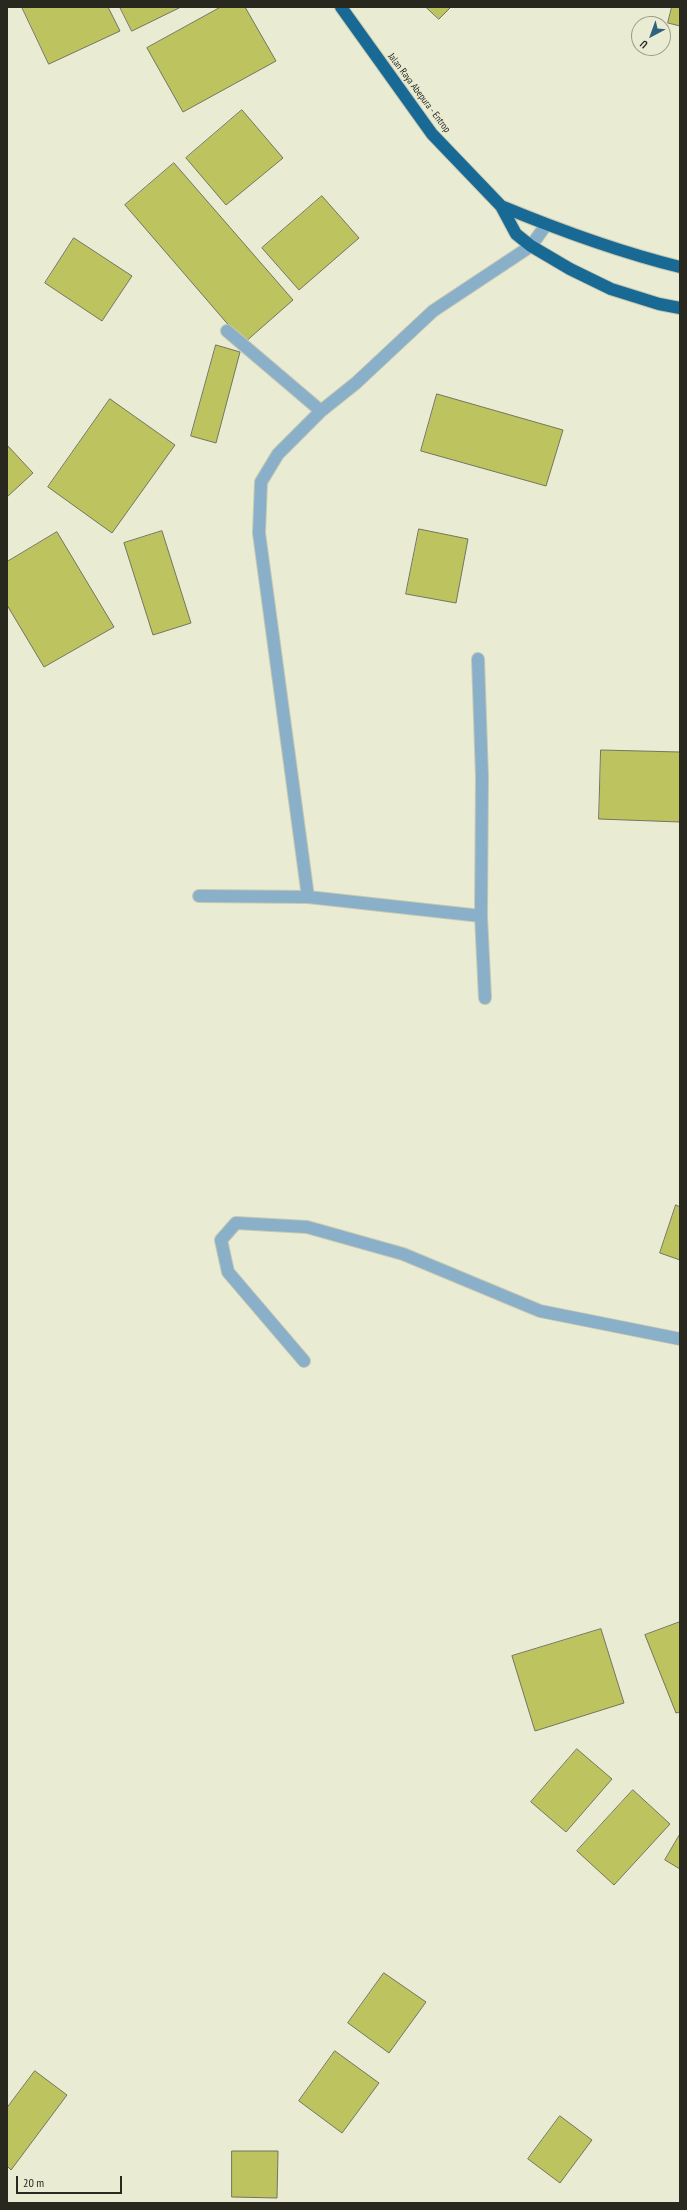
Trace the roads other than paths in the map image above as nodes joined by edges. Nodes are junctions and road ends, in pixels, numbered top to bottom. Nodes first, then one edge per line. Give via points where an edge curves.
1 (341, 7) edge
2 (501, 206) junction
3 (546, 225) junction
4 (530, 246) junction
5 (680, 267) edge
6 (680, 308) edge
7 (227, 331) dead end
8 (321, 411) junction
9 (478, 659) dead end
10 (199, 896) dead end
11 (308, 897) junction
12 (481, 916) junction
13 (485, 998) dead end
14 (680, 1339) edge
15 (304, 1361) dead end

1 - 2 highway, Jalan Raya Abepura - Entrop via 432,134
2 - 3 highway, Jalan Raya Abepura - Entrop
2 - 4 highway, Jalan Raya Abepura - Entrop via 516,234
3 - 4 street
3 - 5 highway, Jalan Raya Abepura - Entrop via 632,255
4 - 6 highway, Jalan Raya Abepura - Entrop via 611,288 659,304
4 - 8 street via 433,311 356,384
7 - 8 street
8 - 11 street via 278,454 261,482 260,533
9 - 12 street via 482,777
10 - 11 street
11 - 12 street
12 - 13 street
14 - 15 street via 540,1311 403,1254 307,1227 236,1223 221,1240 228,1272

